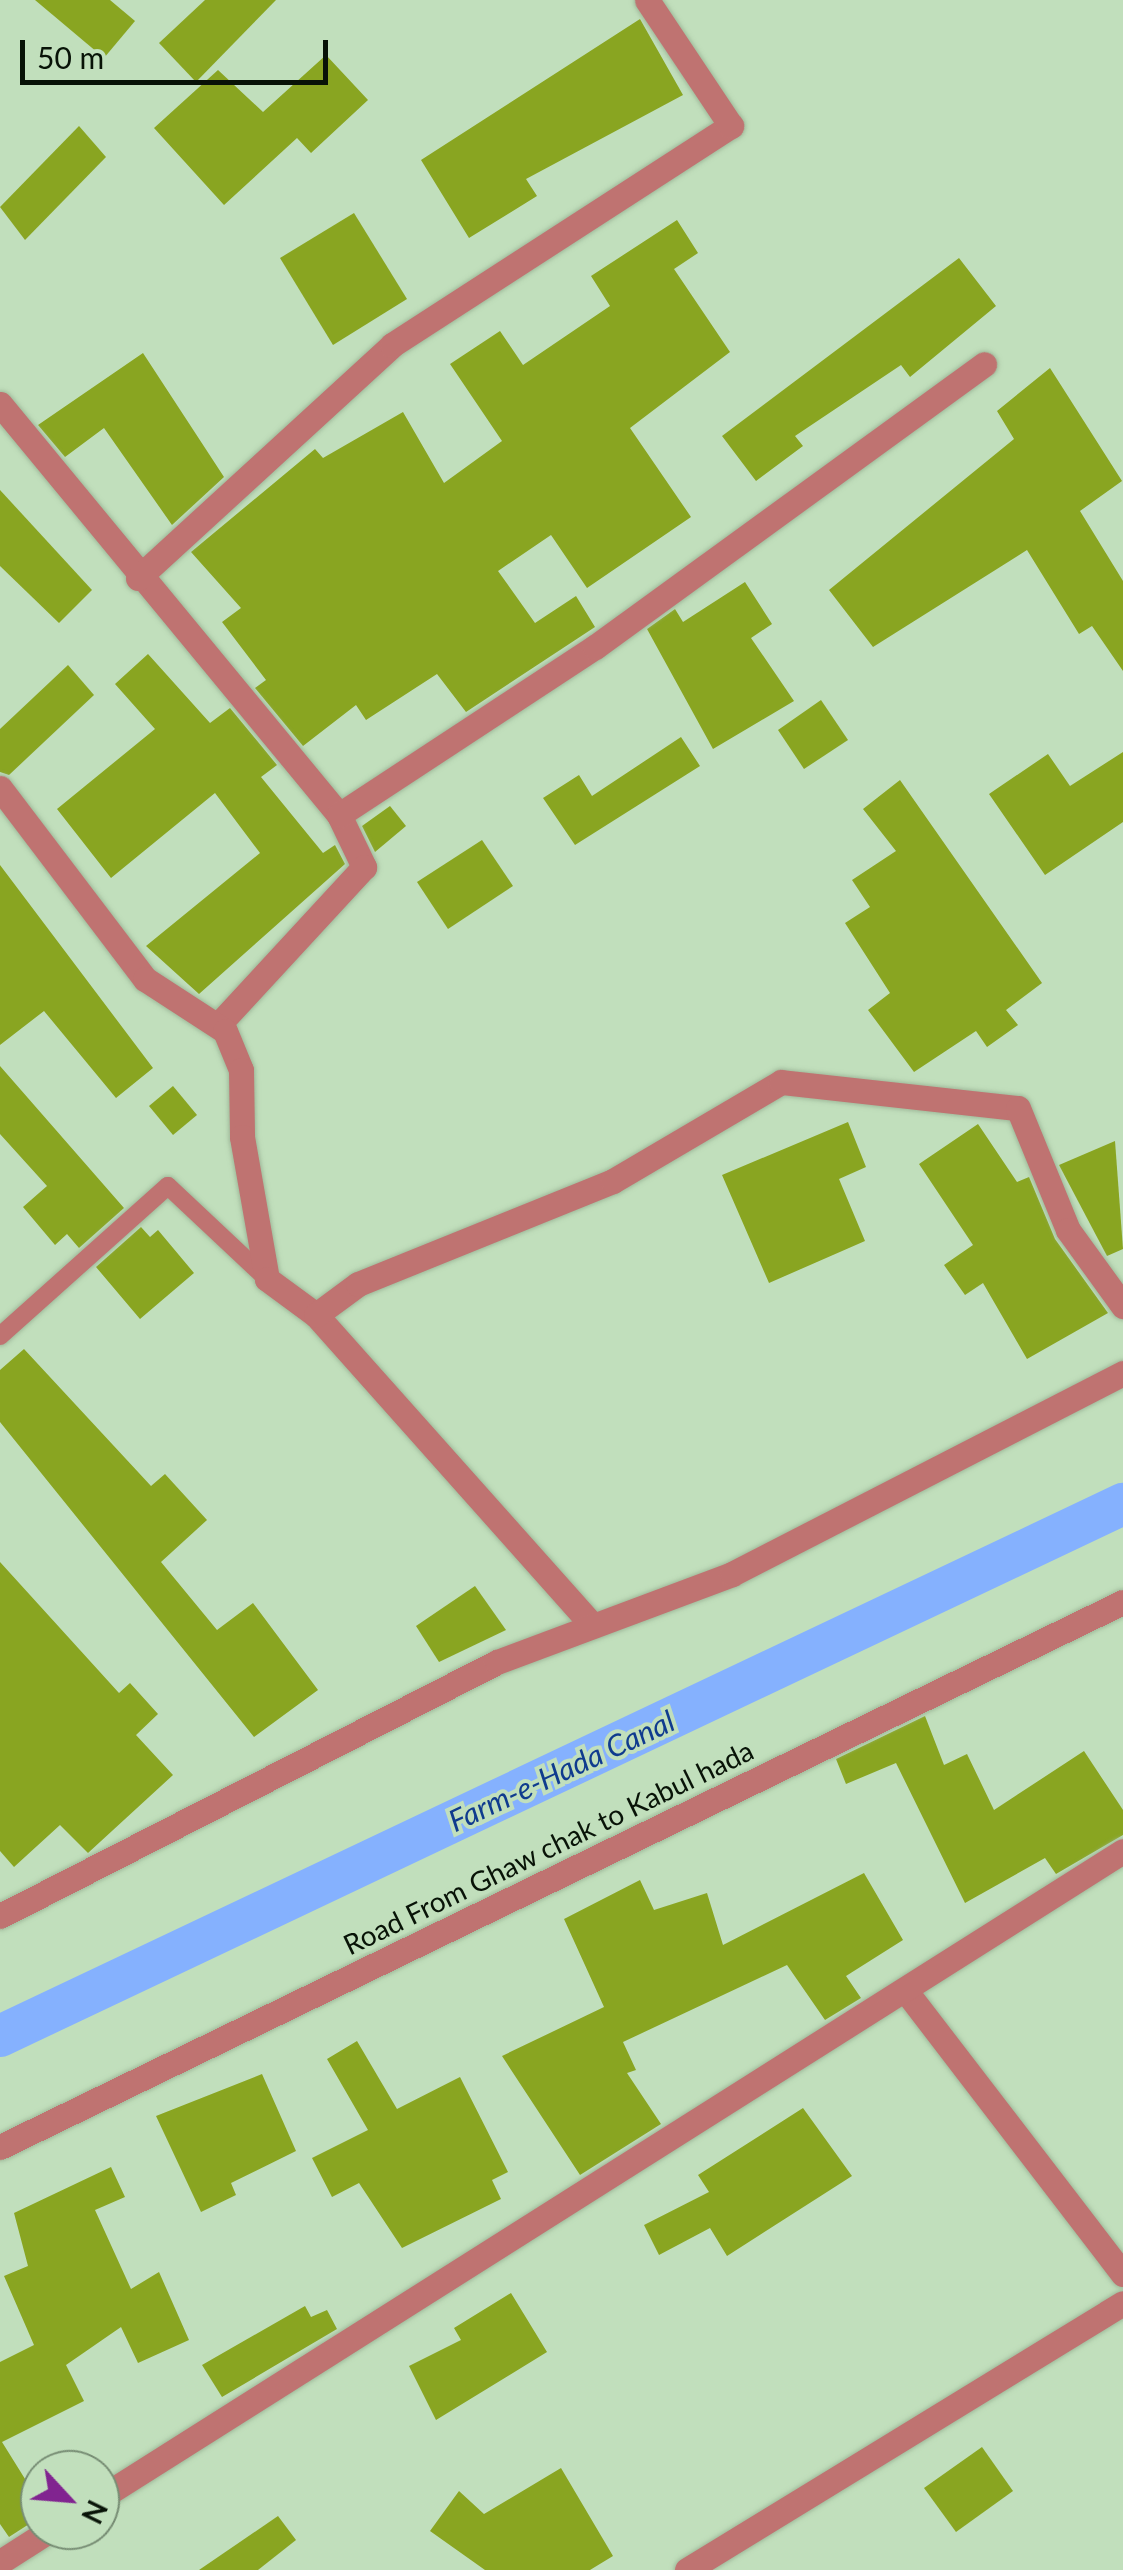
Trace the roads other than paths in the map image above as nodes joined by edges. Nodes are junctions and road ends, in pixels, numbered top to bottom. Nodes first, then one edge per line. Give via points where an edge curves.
1 (648, 0) edge
2 (984, 364) dead end
3 (0, 404) edge
4 (138, 578) junction
5 (1, 791) edge
6 (338, 815) junction
7 (219, 1024) junction
8 (267, 1279) junction
9 (1123, 1306) edge
10 (316, 1315) junction
11 (0, 1336) edge
12 (1123, 1373) edge
13 (1123, 1602) edge
14 (594, 1626) junction
15 (1123, 1851) edge
16 (0, 1916) edge
17 (905, 1990) junction
18 (0, 2146) edge
19 (1123, 2274) edge
20 (1123, 2303) edge
21 (120, 2485) edge
22 (686, 2570) edge

1 - 4 street via 731,126 392,345
2 - 6 street via 595,647
3 - 4 street
4 - 6 street
5 - 7 street via 144,979
6 - 7 street via 364,868
7 - 8 street via 242,1070 242,1137
8 - 10 street
8 - 11 lane via 168,1186
9 - 10 street via 1068,1230 1018,1108 781,1082 613,1181 358,1284
10 - 14 street
12 - 14 street via 732,1574
13 - 18 street, Road From Ghaw chak to Kabul hada
14 - 16 street via 497,1662
15 - 17 street
17 - 19 street
17 - 21 street
20 - 22 street

